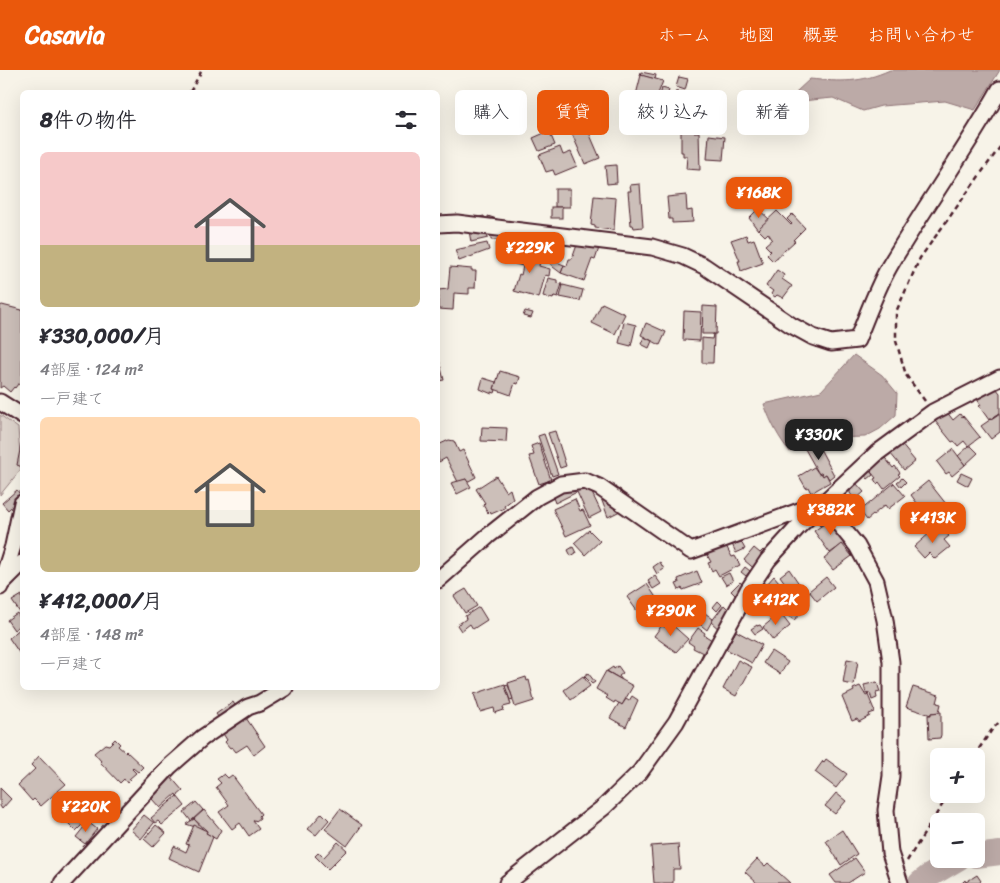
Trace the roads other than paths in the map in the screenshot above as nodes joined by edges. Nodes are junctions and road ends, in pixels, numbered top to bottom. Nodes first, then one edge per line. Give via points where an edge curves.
1 (1000, 89) edge
2 (440, 224) edge
3 (1000, 378) edge
4 (0, 402) edge
5 (20, 415) edge
6 (822, 503) junction
7 (20, 511) edge
8 (20, 565) edge
9 (440, 578) edge
10 (1, 585) edge
11 (282, 690) edge
12 (899, 880) edge
13 (62, 883) edge
14 (507, 883) edge

1 - 2 street via 980,126 888,269 857,340 832,342 813,337 704,266 652,247 457,223
3 - 6 street via 933,412 877,453
4 - 5 street
6 - 9 street via 692,551 599,486 584,481 561,484 537,497
6 - 12 street via 857,546 876,581 885,620 891,662 891,776 886,810 890,853
6 - 14 street via 768,560 748,590 676,722 640,772 604,807
7 - 10 street
8 - 10 street
11 - 13 street via 248,707 202,738 170,766

